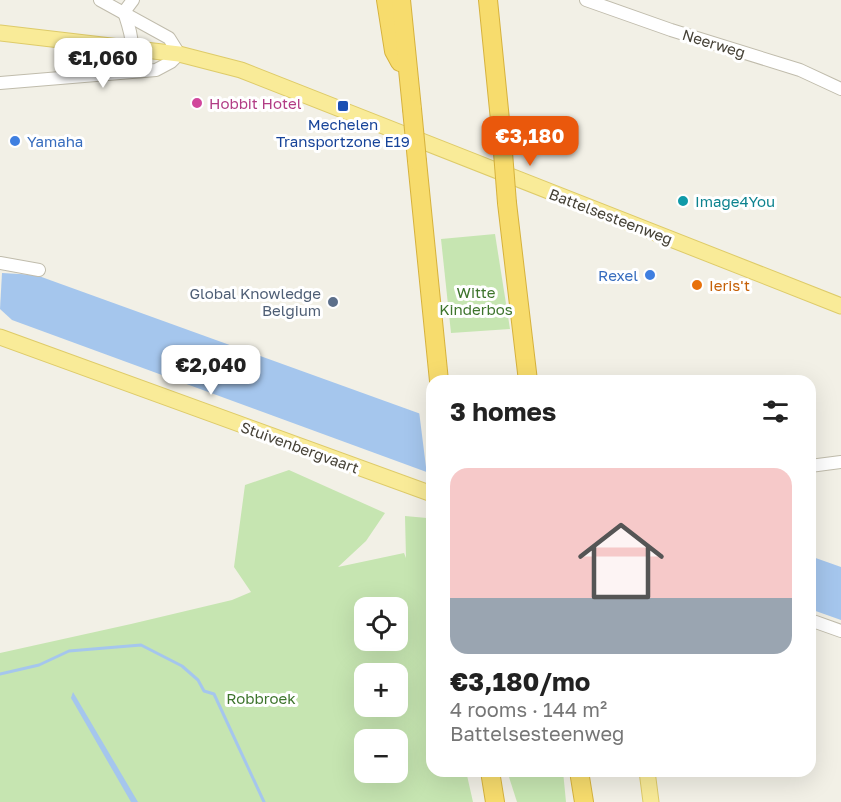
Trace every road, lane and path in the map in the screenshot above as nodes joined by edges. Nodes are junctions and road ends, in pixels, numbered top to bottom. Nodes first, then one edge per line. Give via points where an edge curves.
1 (100, 0) edge
2 (133, 0) edge
3 (386, 0) edge
4 (401, 0) edge
5 (488, 0) edge
6 (586, 0) edge
7 (124, 12) junction
8 (0, 33) edge
9 (132, 48) junction
10 (178, 54) junction
11 (117, 72) junction
12 (409, 80) junction
13 (0, 83) edge
14 (841, 89) edge
15 (0, 263) edge
16 (39, 270) dead end
17 (841, 306) edge
18 (0, 337) edge
19 (438, 375) edge
20 (527, 375) edge
21 (841, 462) edge
22 (816, 465) edge
23 (426, 492) edge
24 (816, 622) edge
25 (841, 631) edge
26 (491, 777) edge
27 (580, 777) edge
28 (648, 777) edge
29 (495, 802) edge
30 (584, 802) edge
31 (651, 802) edge

1 - 7 street
2 - 7 street
3 - 12 highway via 394,51
4 - 12 highway
5 - 20 highway, bridge
6 - 14 street, Neerweg via 800,70
7 - 9 street
7 - 10 street via 169,38
8 - 9 main road, Battelsesteenweg
9 - 10 main road, Battelsesteenweg
9 - 11 street via 130,58
10 - 11 street via 156,70
10 - 17 main road, Battelsesteenweg via 241,70
11 - 13 street
12 - 19 highway, bridge
15 - 16 street
18 - 23 main road, Stuivenbergvaart
21 - 22 street
24 - 25 street
26 - 29 highway
27 - 30 highway
28 - 31 main road

